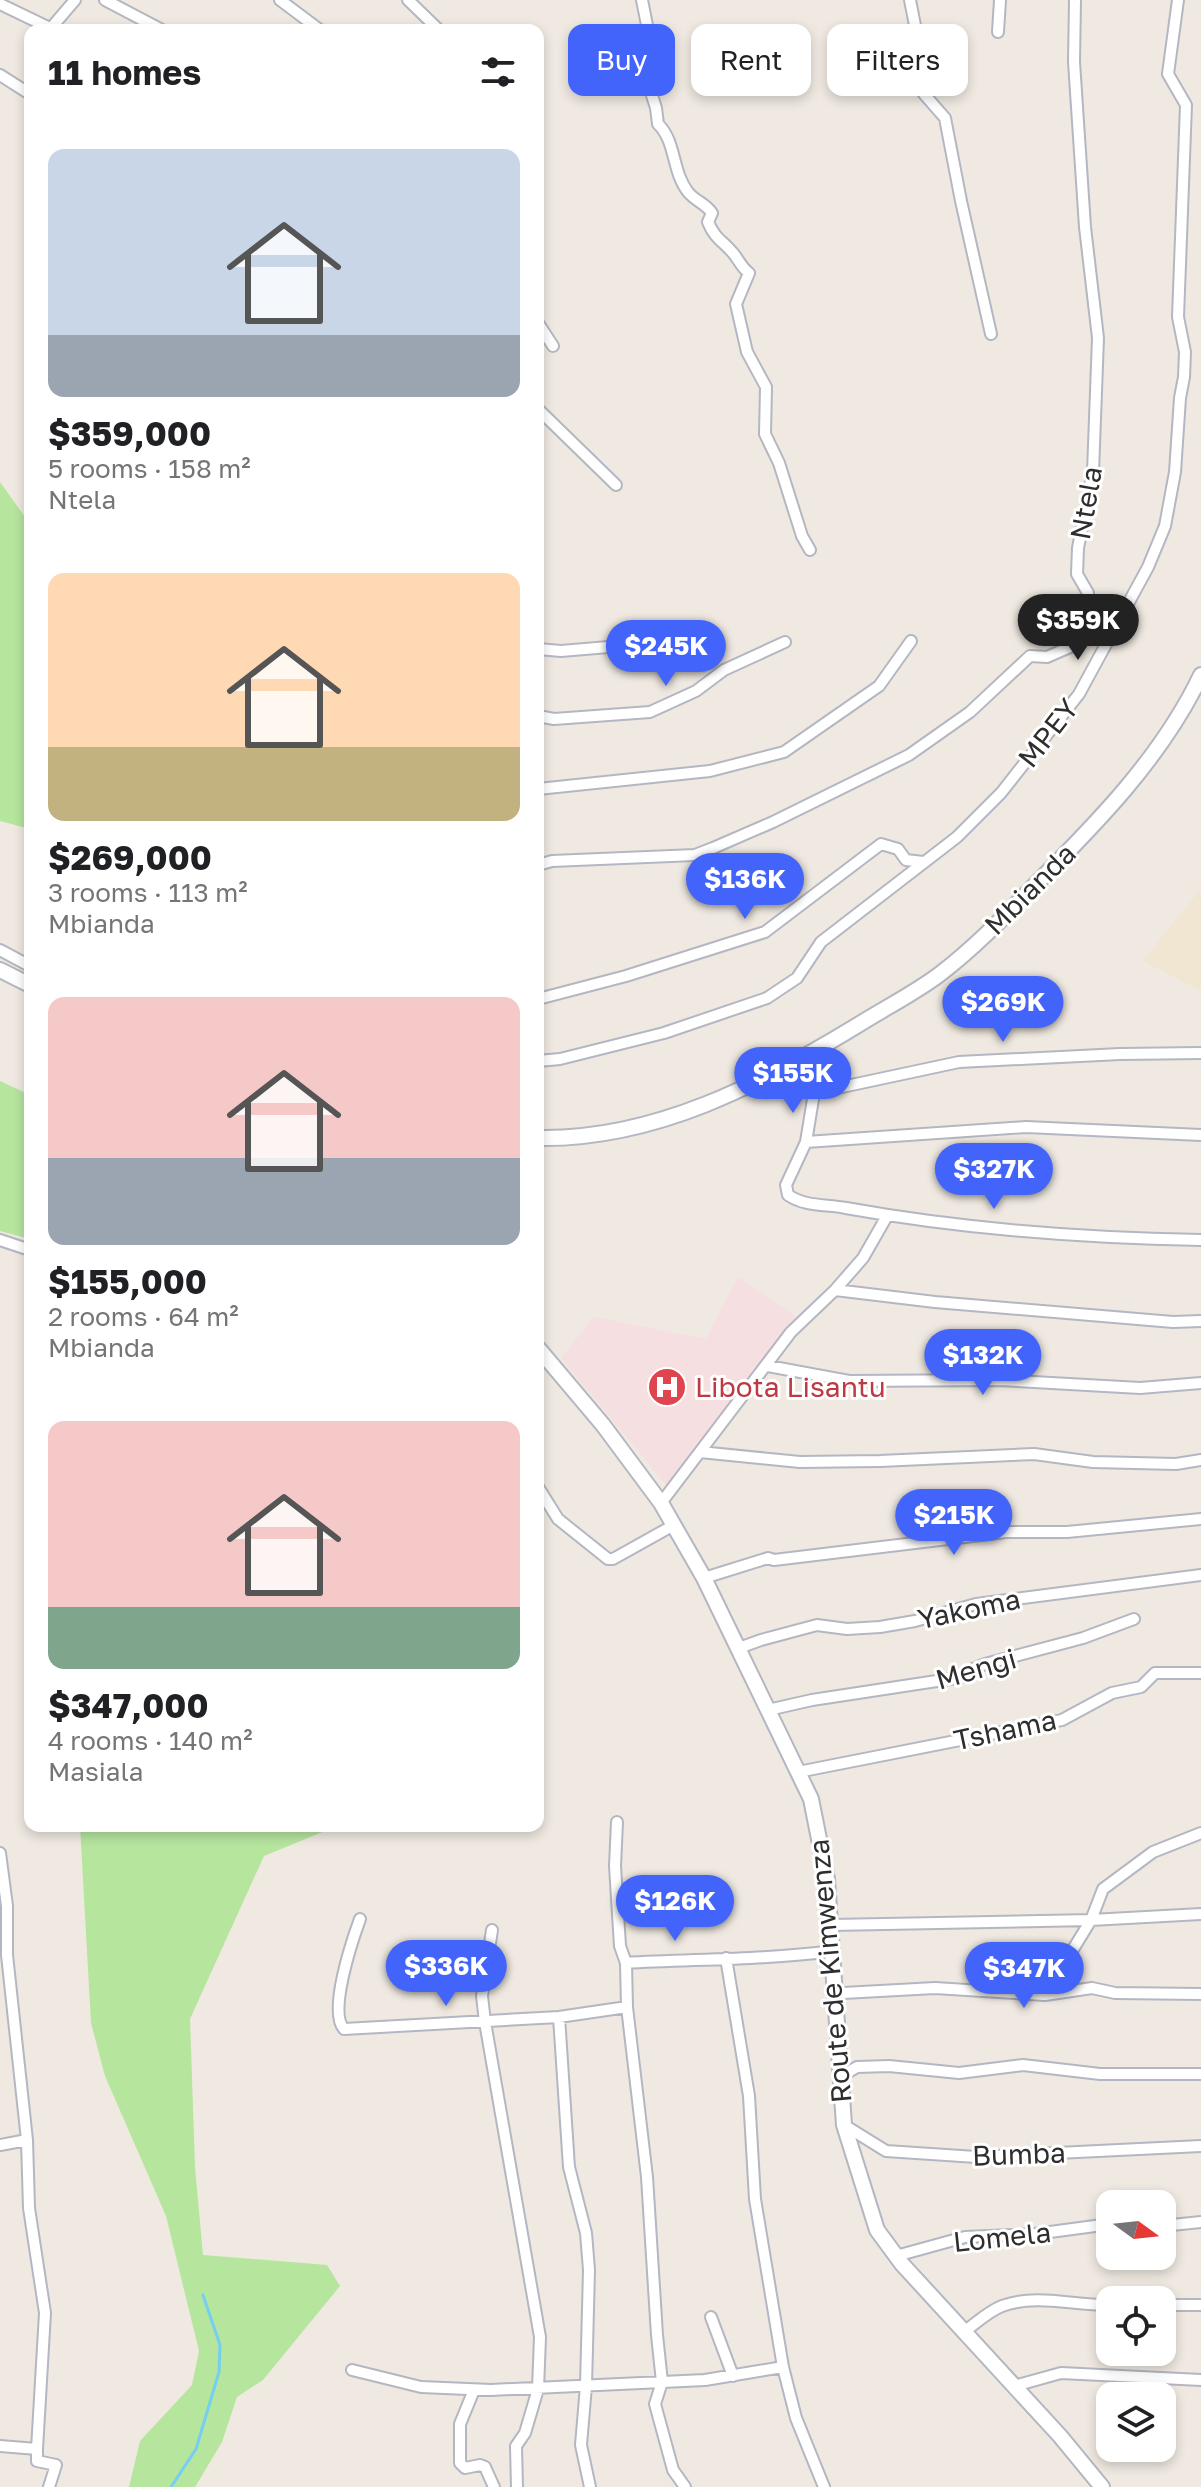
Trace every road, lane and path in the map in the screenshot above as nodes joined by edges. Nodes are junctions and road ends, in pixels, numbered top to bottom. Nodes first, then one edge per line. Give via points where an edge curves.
1 (75, 0) edge
2 (105, 0) edge
3 (280, 0) edge
4 (408, 0) edge
5 (642, 0) edge
6 (910, 0) edge
7 (1000, 0) edge
8 (1075, 0) edge
9 (1178, 0) edge
10 (0, 4) edge
11 (42, 24) edge
12 (56, 24) edge
13 (151, 24) edge
14 (312, 24) edge
15 (433, 24) edge
16 (998, 32) dead end
17 (0, 75) edge
18 (24, 90) edge
19 (544, 332) edge
20 (991, 334) dead end
21 (553, 346) dead end
22 (544, 415) edge
23 (616, 485) dead end
24 (810, 550) dead end
25 (911, 641) dead end
26 (785, 642) dead end
27 (656, 643) dead end
28 (544, 650) edge
29 (1201, 675) edge
30 (544, 717) edge
31 (544, 788) edge
32 (923, 862) junction
33 (544, 863) edge
34 (0, 950) edge
35 (24, 963) edge
36 (0, 970) edge
37 (24, 982) edge
38 (544, 997) edge
39 (1201, 1053) edge
40 (544, 1060) edge
41 (1201, 1135) edge
42 (544, 1138) edge
43 (806, 1142) junction
44 (887, 1216) junction
45 (0, 1240) edge
46 (1201, 1240) edge
47 (24, 1248) edge
48 (835, 1290) junction
49 (1201, 1321) edge
50 (544, 1355) edge
51 (768, 1366) junction
52 (1201, 1383) edge
53 (700, 1452) junction
54 (1201, 1460) edge
55 (544, 1497) edge
56 (661, 1503) junction
57 (1201, 1519) edge
58 (674, 1525) junction
59 (1201, 1575) edge
60 (704, 1578) junction
61 (1134, 1619) dead end
62 (739, 1648) junction
63 (1201, 1673) edge
64 (768, 1710) junction
65 (798, 1772) junction
66 (617, 1822) dead end
67 (1201, 1833) edge
68 (0, 1853) edge
69 (1201, 1914) edge
70 (360, 1919) dead end
71 (1091, 1920) junction
72 (831, 1925) junction
73 (492, 1930) dead end
74 (832, 1951) junction
75 (726, 1958) junction
76 (626, 1963) junction
77 (1201, 1994) edge
78 (1045, 1995) junction
79 (835, 1999) junction
80 (627, 2007) junction
81 (559, 2017) junction
82 (485, 2022) junction
83 (1201, 2074) edge
84 (840, 2077) junction
85 (844, 2125) junction
86 (27, 2140) junction
87 (0, 2145) edge
88 (1201, 2146) edge
89 (1201, 2222) edge
90 (1176, 2225) edge
91 (1096, 2226) edge
92 (896, 2256) junction
93 (1176, 2305) edge
94 (1201, 2305) edge
95 (1096, 2306) edge
96 (711, 2317) dead end
97 (965, 2331) junction
98 (783, 2367) junction
99 (352, 2370) dead end
100 (733, 2376) junction
101 (1201, 2380) edge
102 (662, 2382) junction
103 (586, 2386) junction
104 (1014, 2386) junction
105 (538, 2389) junction
106 (474, 2390) junction
107 (0, 2446) edge
108 (37, 2449) junction
109 (49, 2487) edge
110 (494, 2487) edge
111 (517, 2487) edge
112 (590, 2487) edge
113 (685, 2487) edge
114 (824, 2487) edge
115 (1102, 2487) edge

1 - 12 street
2 - 13 street
3 - 14 street
4 - 15 street
5 - 24 street via 647,25 643,67 658,124 667,132 690,195 712,213 708,222 714,235 749,273 736,304 747,352 766,387 765,434
6 - 20 street via 927,86 924,94 945,118
7 - 16 street
8 - 33 street, Ntela via 1081,167 1098,338 1093,472 1078,548 1077,574 1088,593 1085,617 1070,647 1047,657 1030,656 970,712 888,768 713,848 695,855
9 - 32 street, MPEY via 1168,74 1186,105 1178,317 1185,352 1165,526 1079,694 1001,793
10 - 11 street
17 - 18 street
19 - 21 street
22 - 23 street
25 - 31 street via 879,686 784,752 710,771
26 - 30 street via 650,712
27 - 28 street
29 - 42 street, Mbianda via 1160,744 1113,804 939,974 732,1095 596,1135
32 - 38 street via 906,860 898,849 881,844 765,932
32 - 40 street, MPEY via 821,942 797,978 767,998 664,1033
34 - 35 street
36 - 37 street
39 - 43 street via 959,1062 814,1093
41 - 43 street via 1026,1127
43 - 44 street via 786,1185 788,1195 811,1206
44 - 46 street
44 - 48 street via 863,1258
45 - 47 street
48 - 49 street
48 - 51 street via 802,1320
50 - 56 street, Route de Kimwenza
51 - 52 street via 849,1381 1000,1380 1140,1388
51 - 53 street
53 - 54 street via 800,1462 1034,1454 1093,1462
53 - 56 street
55 - 58 street via 558,1519 608,1559
56 - 58 street, Route de Kimwenza
57 - 60 street via 1067,1532 1006,1532 768,1558
58 - 60 street, Route de Kimwenza
59 - 62 street, Yakoma via 976,1604 880,1627 817,1625
60 - 62 street, Route de Kimwenza
61 - 64 street, Mengi via 985,1664 963,1677
62 - 64 street, Route de Kimwenza
63 - 65 street, Tshama via 1155,1673 1141,1687 1112,1693 1062,1720
64 - 65 street, Route de Kimwenza
65 - 72 street, Route de Kimwenza via 821,1842
66 - 76 street via 620,1946
67 - 71 street via 1153,1852 1105,1887
68 - 86 street
69 - 71 street
70 - 82 street via 342,1982 341,2027
71 - 72 street
71 - 78 street
72 - 74 street, Route de Kimwenza
73 - 82 street via 482,1996
74 - 75 street
74 - 79 street, Route de Kimwenza
75 - 76 street
75 - 98 street via 749,2096 755,2199
76 - 80 street
77 - 78 street via 1092,1988
78 - 79 street via 935,1988 843,1993
79 - 84 street, Route de Kimwenza
80 - 81 street
80 - 102 street via 647,2177
81 - 82 street
81 - 103 street via 569,2167 586,2233 589,2270
82 - 105 street via 538,2317
83 - 84 street via 1100,2074 1023,2065 959,2073 889,2066 857,2067
84 - 85 street, Route de Kimwenza
85 - 88 street, Bumba via 886,2151 976,2157
85 - 92 street, Route de Kimwenza via 877,2230
86 - 87 street
86 - 108 street via 29,2208 45,2313
89 - 90 street
91 - 92 street, Lomela via 969,2236
92 - 97 street, Route de Kimwenza
93 - 94 street
95 - 97 street via 1046,2299 1004,2305
96 - 100 street
97 - 104 street, Route de Kimwenza
98 - 100 street
98 - 114 street via 796,2418
99 - 106 street via 421,2387
100 - 102 street
101 - 104 street via 1061,2373
102 - 103 street
102 - 113 street via 655,2404 673,2470
103 - 105 street
103 - 112 street via 581,2445
104 - 115 street, Route de Kimwenza
105 - 106 street
105 - 111 street via 516,2446
106 - 110 street via 460,2424 460,2463 465,2468 485,2467
107 - 108 street
108 - 109 street via 37,2461 57,2466

